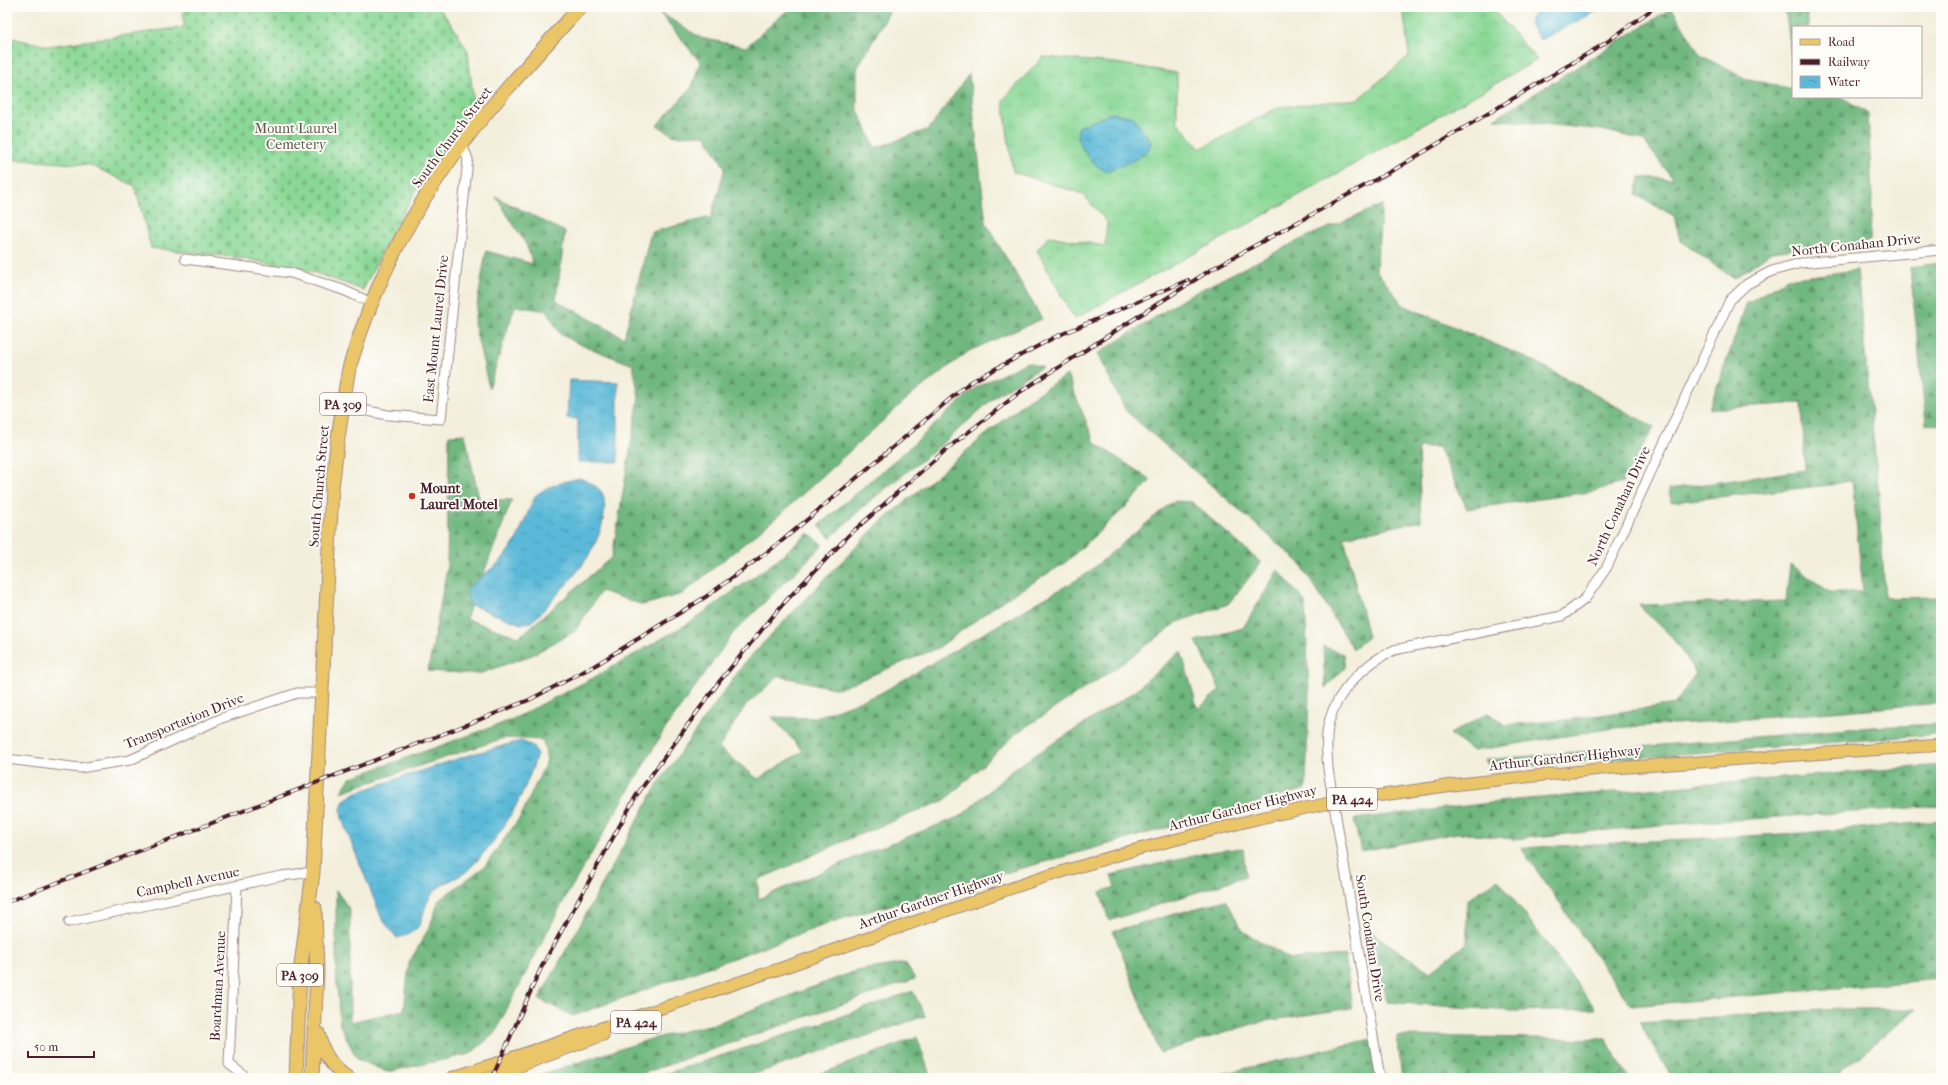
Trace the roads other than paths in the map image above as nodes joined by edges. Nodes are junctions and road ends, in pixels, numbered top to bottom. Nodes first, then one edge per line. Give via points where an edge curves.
1 (580, 7) edge
2 (462, 145) junction
3 (1941, 250) edge
4 (185, 259) dead end
5 (372, 303) junction
6 (343, 406) junction
7 (323, 693) junction
8 (1941, 745) edge
9 (7, 759) edge
10 (1334, 802) junction
11 (313, 872) junction
12 (237, 886) junction
13 (69, 922) dead end
14 (785, 966) junction
15 (315, 1019) junction
16 (247, 1078) edge
17 (296, 1078) edge
18 (312, 1078) edge
19 (348, 1078) edge
20 (452, 1078) edge
21 (488, 1078) edge
22 (1380, 1078) edge

1 - 2 highway, South Church Street / PA 309
2 - 5 highway, South Church Street / PA 309 via 437,179 400,239
2 - 6 street, East Mount Laurel Drive via 468,159 440,420 388,415
3 - 10 street, North Conahan Drive via 1800,263 1772,271 1747,284 1730,300 1607,567 1585,600 1562,616 1394,650 1381,656 1359,675 1338,699 1329,722 1326,748
4 - 5 street via 290,273 343,290
5 - 6 highway, South Church Street / PA 309 via 350,366
6 - 7 highway, South Church Street / PA 309 via 332,488
7 - 9 street, Transportation Drive via 297,693 222,718 130,760 80,768
7 - 11 highway, South Church Street / PA 309
8 - 10 main road, Arthur Gardner Highway / PA 424 via 1600,769 1460,784
10 - 14 main road, Arthur Gardner Highway / PA 424 via 1124,853 1038,879
10 - 22 street, South Conahan Drive
11 - 12 street, Campbell Avenue
11 - 15 highway, South Church Street / PA 309 via 318,973
11 - 17 highway, South Church Street / PA 309 via 300,974
12 - 13 street, Campbell Avenue
12 - 16 street, Boardman Avenue via 229,1064
14 - 20 main road, Arthur Gardner Highway / PA 424
14 - 21 main road, Arthur Gardner Highway / PA 424
15 - 18 highway, South Church Street / PA 309
15 - 19 highway via 323,1051 338,1071

